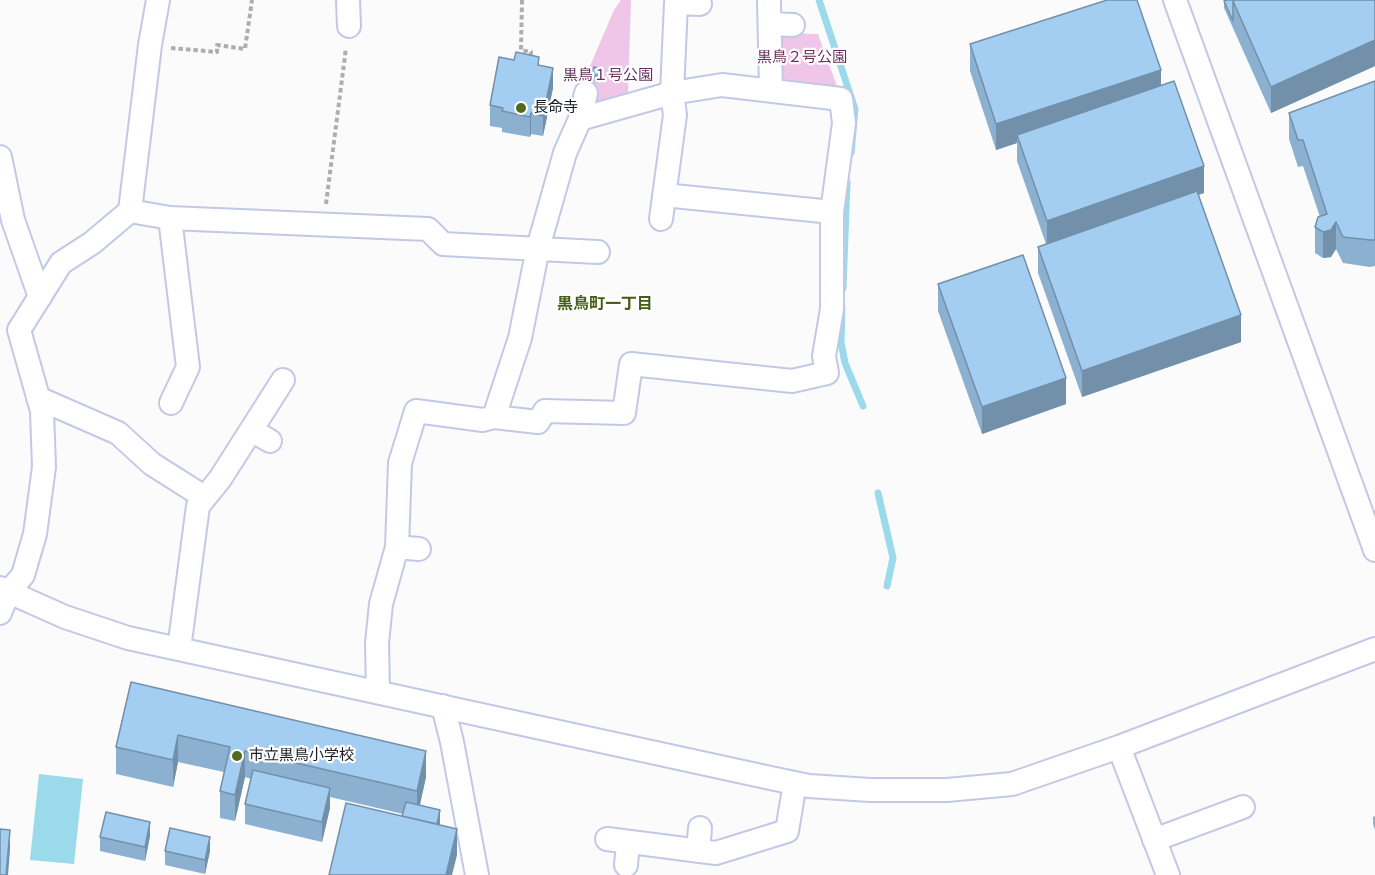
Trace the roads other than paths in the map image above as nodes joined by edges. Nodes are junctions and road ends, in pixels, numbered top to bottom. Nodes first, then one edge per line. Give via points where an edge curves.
1 (158, 0) edge
2 (348, 0) edge
3 (1175, 0) edge
4 (770, 1) edge
5 (700, 4) dead end
6 (770, 24) junction
7 (793, 25) dead end
8 (349, 26) road end
9 (771, 90) junction
10 (586, 93) dead end
11 (672, 93) junction
12 (580, 119) junction
13 (0, 157) edge
14 (664, 195) junction
15 (130, 211) junction
16 (832, 212) junction
17 (170, 218) junction
18 (661, 219) dead end
19 (538, 249) junction
20 (598, 252) dead end
21 (40, 297) junction
22 (283, 380) dead end
23 (38, 398) junction
24 (171, 403) dead end
25 (494, 417) junction
26 (204, 497) junction
27 (1370, 527) edge
28 (1375, 550) edge
29 (2, 598) edge
30 (179, 649) junction
31 (1375, 649) edge
32 (378, 692) junction
33 (443, 706) junction
34 (1119, 747) junction
35 (795, 783) junction
36 (1242, 807) dead end
37 (700, 828) dead end
38 (1154, 840) junction
39 (698, 851) junction
40 (626, 865) dead end
41 (477, 875) edge
42 (1168, 875) edge

1 - 15 street
2 - 8 street
3 - 27 street
4 - 6 street
5 - 11 street via 676,3
6 - 7 street
6 - 9 street
9 - 11 street via 722,85
9 - 16 street via 841,99 844,123
10 - 12 street
11 - 12 street
11 - 14 street via 675,115
12 - 19 street via 565,153
13 - 21 street via 13,220
14 - 16 street
14 - 18 street
15 - 17 street
15 - 21 street via 61,264
16 - 25 street via 832,309 824,356 827,373 792,381 631,364 624,413 545,411 538,422
17 - 19 street via 428,229 443,244
17 - 24 street via 188,367
19 - 20 street
19 - 25 street via 520,338
21 - 23 street via 19,330
22 - 26 street via 260,436
23 - 26 street via 118,433 152,464
23 - 29 street via 44,467 35,534 23,575
25 - 32 street via 483,420 416,411 400,463 408,548 381,604
26 - 30 street via 198,506
27 - 28 street
29 - 30 street
30 - 32 street
31 - 34 street
32 - 33 street
33 - 35 street
33 - 41 street
34 - 35 street via 1012,784 947,790 870,790
34 - 38 street
35 - 39 street via 787,831 716,853
36 - 38 street
37 - 39 street
38 - 42 street
39 - 40 street via 618,841

